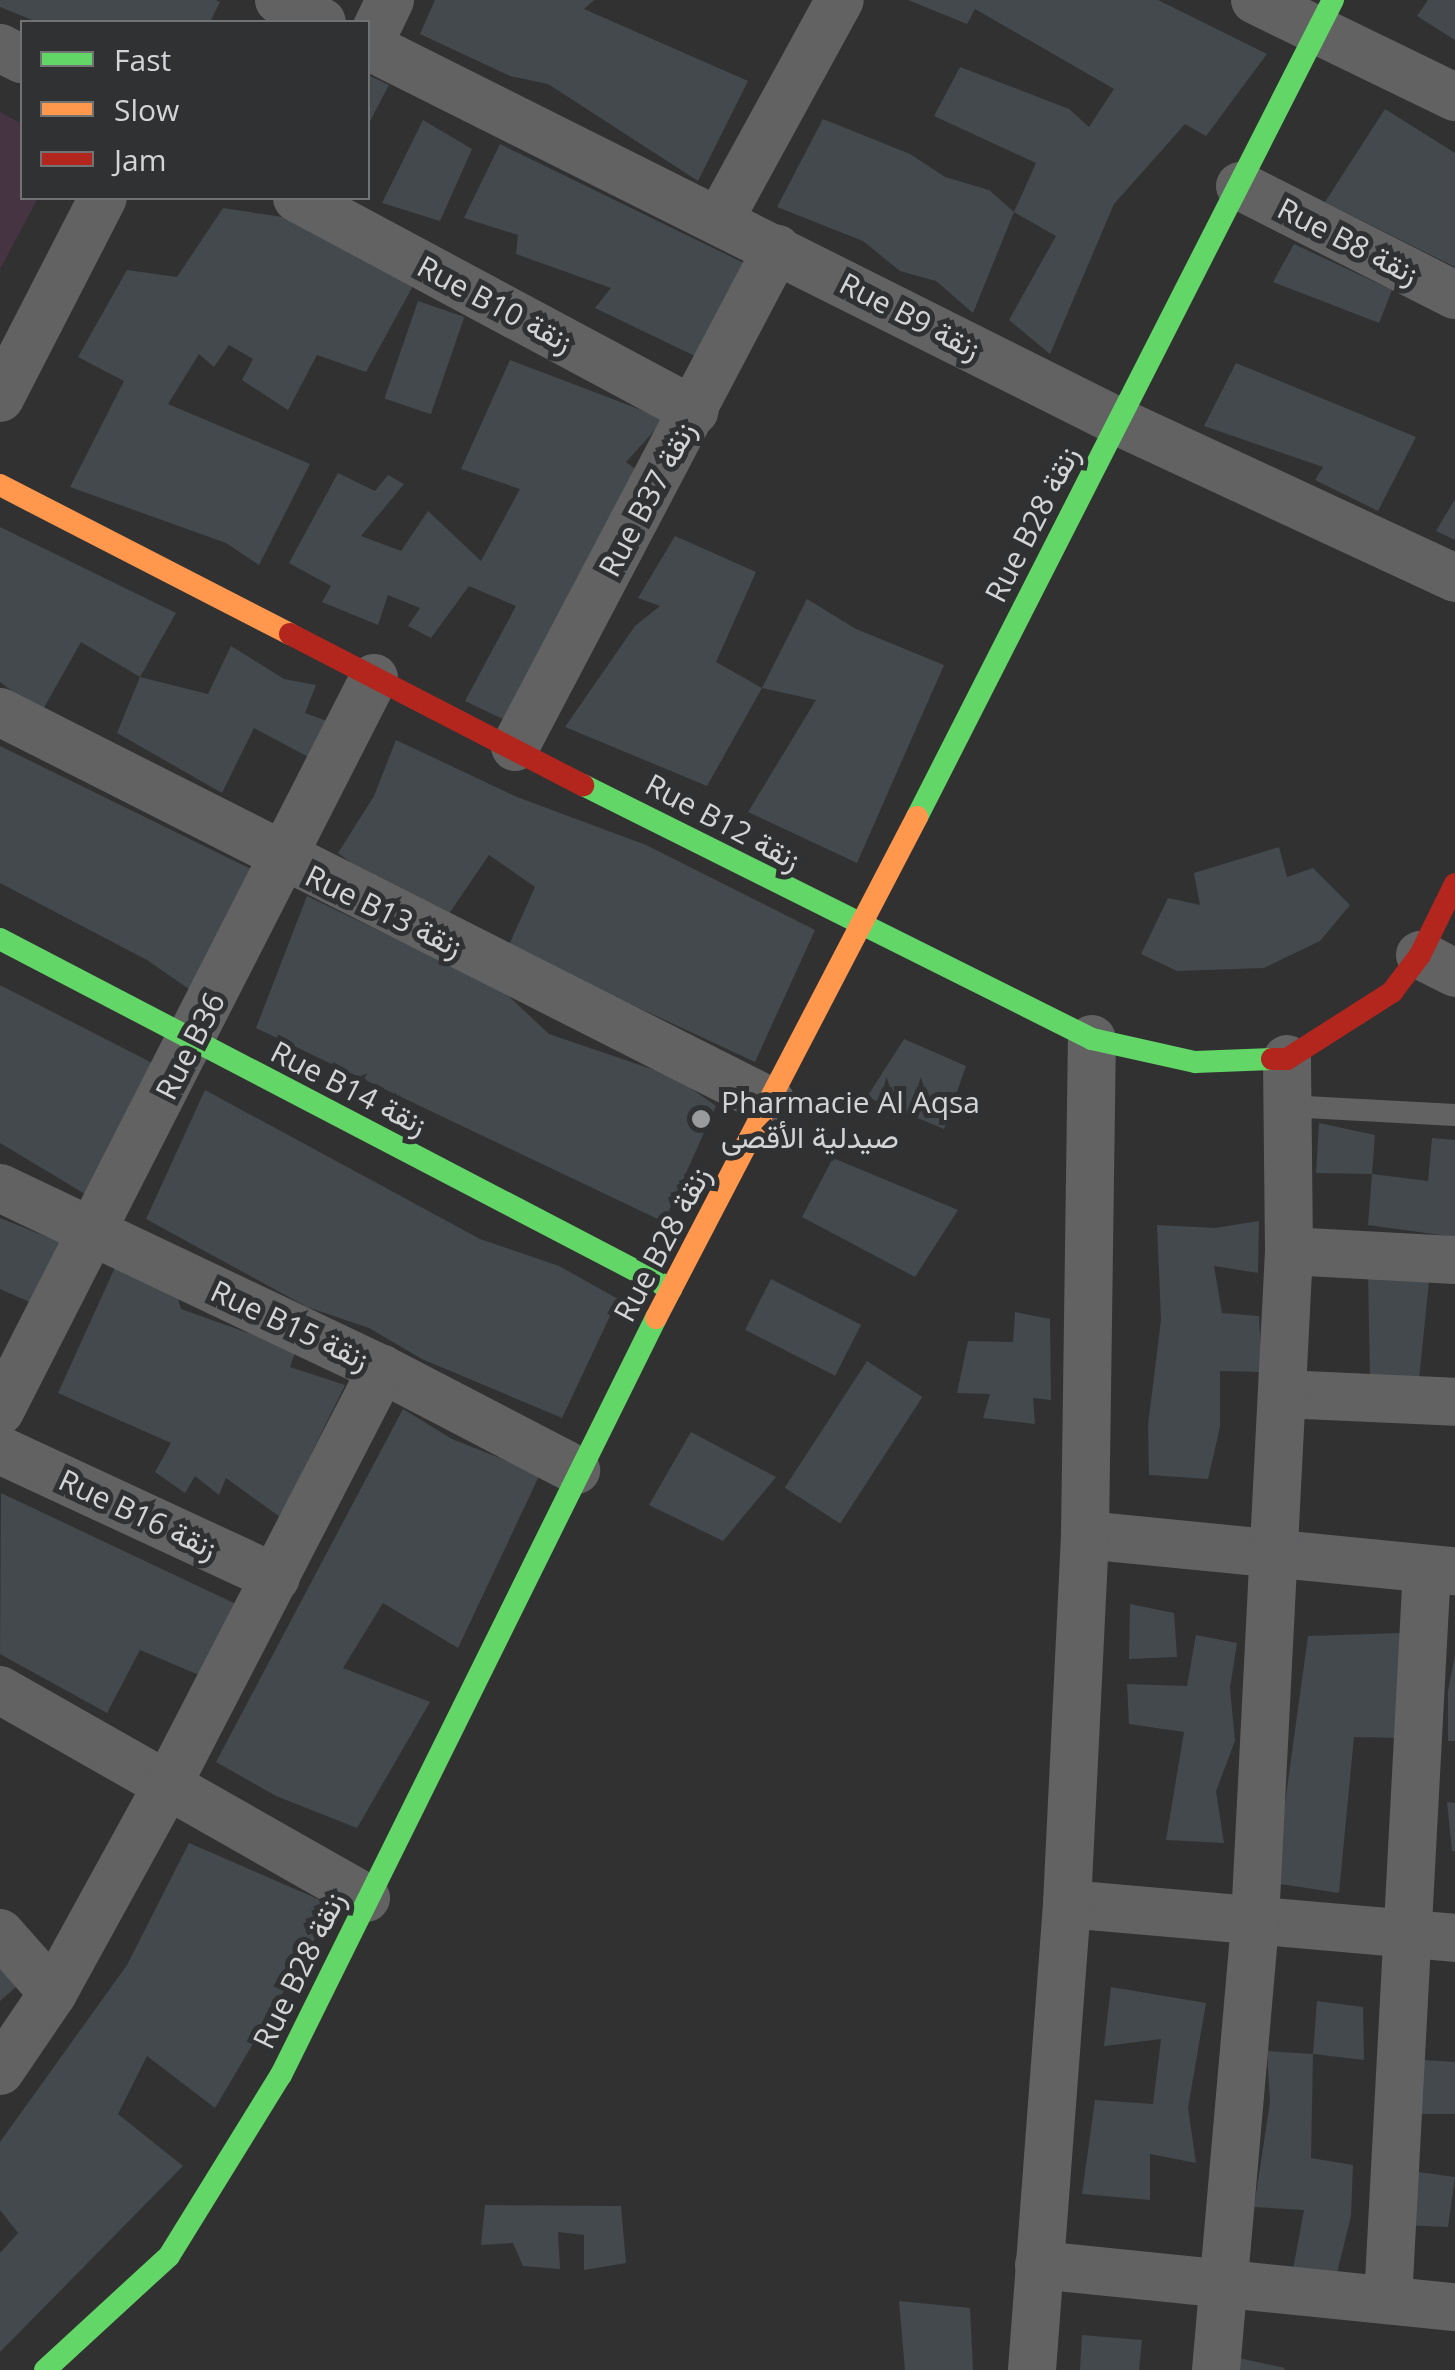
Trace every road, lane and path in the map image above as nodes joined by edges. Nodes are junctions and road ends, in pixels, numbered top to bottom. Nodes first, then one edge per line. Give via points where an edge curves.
1 (279, 0) edge
2 (390, 0) edge
3 (840, 0) edge
4 (1255, 0) edge
5 (1325, 16) edge
6 (318, 20) edge
7 (370, 42) edge
8 (370, 47) edge
9 (1455, 97) edge
10 (1240, 186) junction
11 (102, 200) edge
12 (301, 200) edge
13 (721, 218) junction
14 (777, 249) junction
15 (1455, 296) edge
16 (0, 398) edge
17 (694, 411) junction
18 (1117, 421) junction
19 (0, 485) edge
20 (1455, 578) edge
21 (374, 678) junction
22 (0, 712) edge
23 (515, 747) junction
24 (284, 861) junction
25 (1455, 884) edge
26 (862, 928) junction
27 (0, 939) edge
28 (1438, 964) edge
29 (1092, 1038) junction
30 (194, 1041) junction
31 (1288, 1082) junction
32 (772, 1102) junction
33 (1455, 1116) edge
34 (0, 1188) edge
35 (91, 1232) junction
36 (1290, 1251) junction
37 (1455, 1260) edge
38 (672, 1289) junction
39 (382, 1369) junction
40 (1282, 1394) junction
41 (1455, 1402) edge
42 (0, 1411) edge
43 (0, 1450) edge
44 (576, 1470) junction
45 (1085, 1535) junction
46 (1273, 1553) junction
47 (1441, 1570) edge
48 (276, 1578) junction
49 (0, 1690) edge
50 (169, 1782) junction
51 (366, 1898) junction
52 (1068, 1904) junction
53 (1255, 1920) junction
54 (0, 1932) edge
55 (1433, 1936) edge
56 (53, 1993) junction
57 (0, 2072) edge
58 (1038, 2265) junction
59 (1222, 2284) junction
60 (1388, 2300) junction
61 (1455, 2307) edge
62 (45, 2370) edge
63 (1032, 2370) edge
64 (1216, 2370) edge

1 - 6 street
2 - 7 street
3 - 13 street
4 - 5 street
5 - 9 street
5 - 10 street, Rue B28 زنقة
8 - 13 street, Rue B9 زنقة
10 - 15 street, Rue B8 زنقة
10 - 18 street, Rue B28 زنقة
11 - 16 street
12 - 17 street, Rue B10 زنقة
13 - 14 street, Rue B9 زنقة
14 - 17 street, Rue B37 زنقة
14 - 18 street, Rue B9 زنقة
17 - 23 street, Rue B37 زنقة
18 - 20 street, Rue B9 زنقة
18 - 26 street, Rue B28 زنقة
19 - 21 street, Rue B12 زنقة
21 - 23 street, Rue B12 زنقة
21 - 24 street, Rue B36
22 - 24 street, Rue B13 زنقة
23 - 26 street, Rue B12 زنقة
24 - 30 street, Rue B36
24 - 32 street, Rue B13 زنقة
25 - 28 street
26 - 29 street, Rue B12 زنقة
26 - 32 street, Rue B28 زنقة
27 - 30 street, Rue B14 زنقة
28 - 31 street via 1392,992
29 - 31 street, Rue B12 زنقة
29 - 45 street
30 - 35 street, Rue B36
30 - 38 street, Rue B14 زنقة
31 - 33 lane
31 - 36 street
32 - 38 street, Rue B28 زنقة
34 - 35 street, Rue B15 زنقة
35 - 39 street, Rue B15 زنقة
35 - 42 street, Rue B36
36 - 37 street
36 - 40 street
38 - 44 street, Rue B28 زنقة
39 - 44 street, Rue B15 زنقة
39 - 48 street
40 - 41 street
40 - 46 street
43 - 48 street, Rue B16 زنقة
44 - 51 street, Rue B28 زنقة
45 - 46 street
45 - 52 street
46 - 47 street
46 - 53 street
47 - 55 street
48 - 50 street
49 - 50 street
50 - 51 street
50 - 56 street
51 - 62 street, Rue B28 زنقة via 281,2075 170,2256
52 - 53 street
52 - 58 street
53 - 55 street
53 - 59 street
54 - 56 street
55 - 60 street
56 - 57 street
58 - 59 street
58 - 63 street
59 - 60 street
59 - 64 street
60 - 61 street

